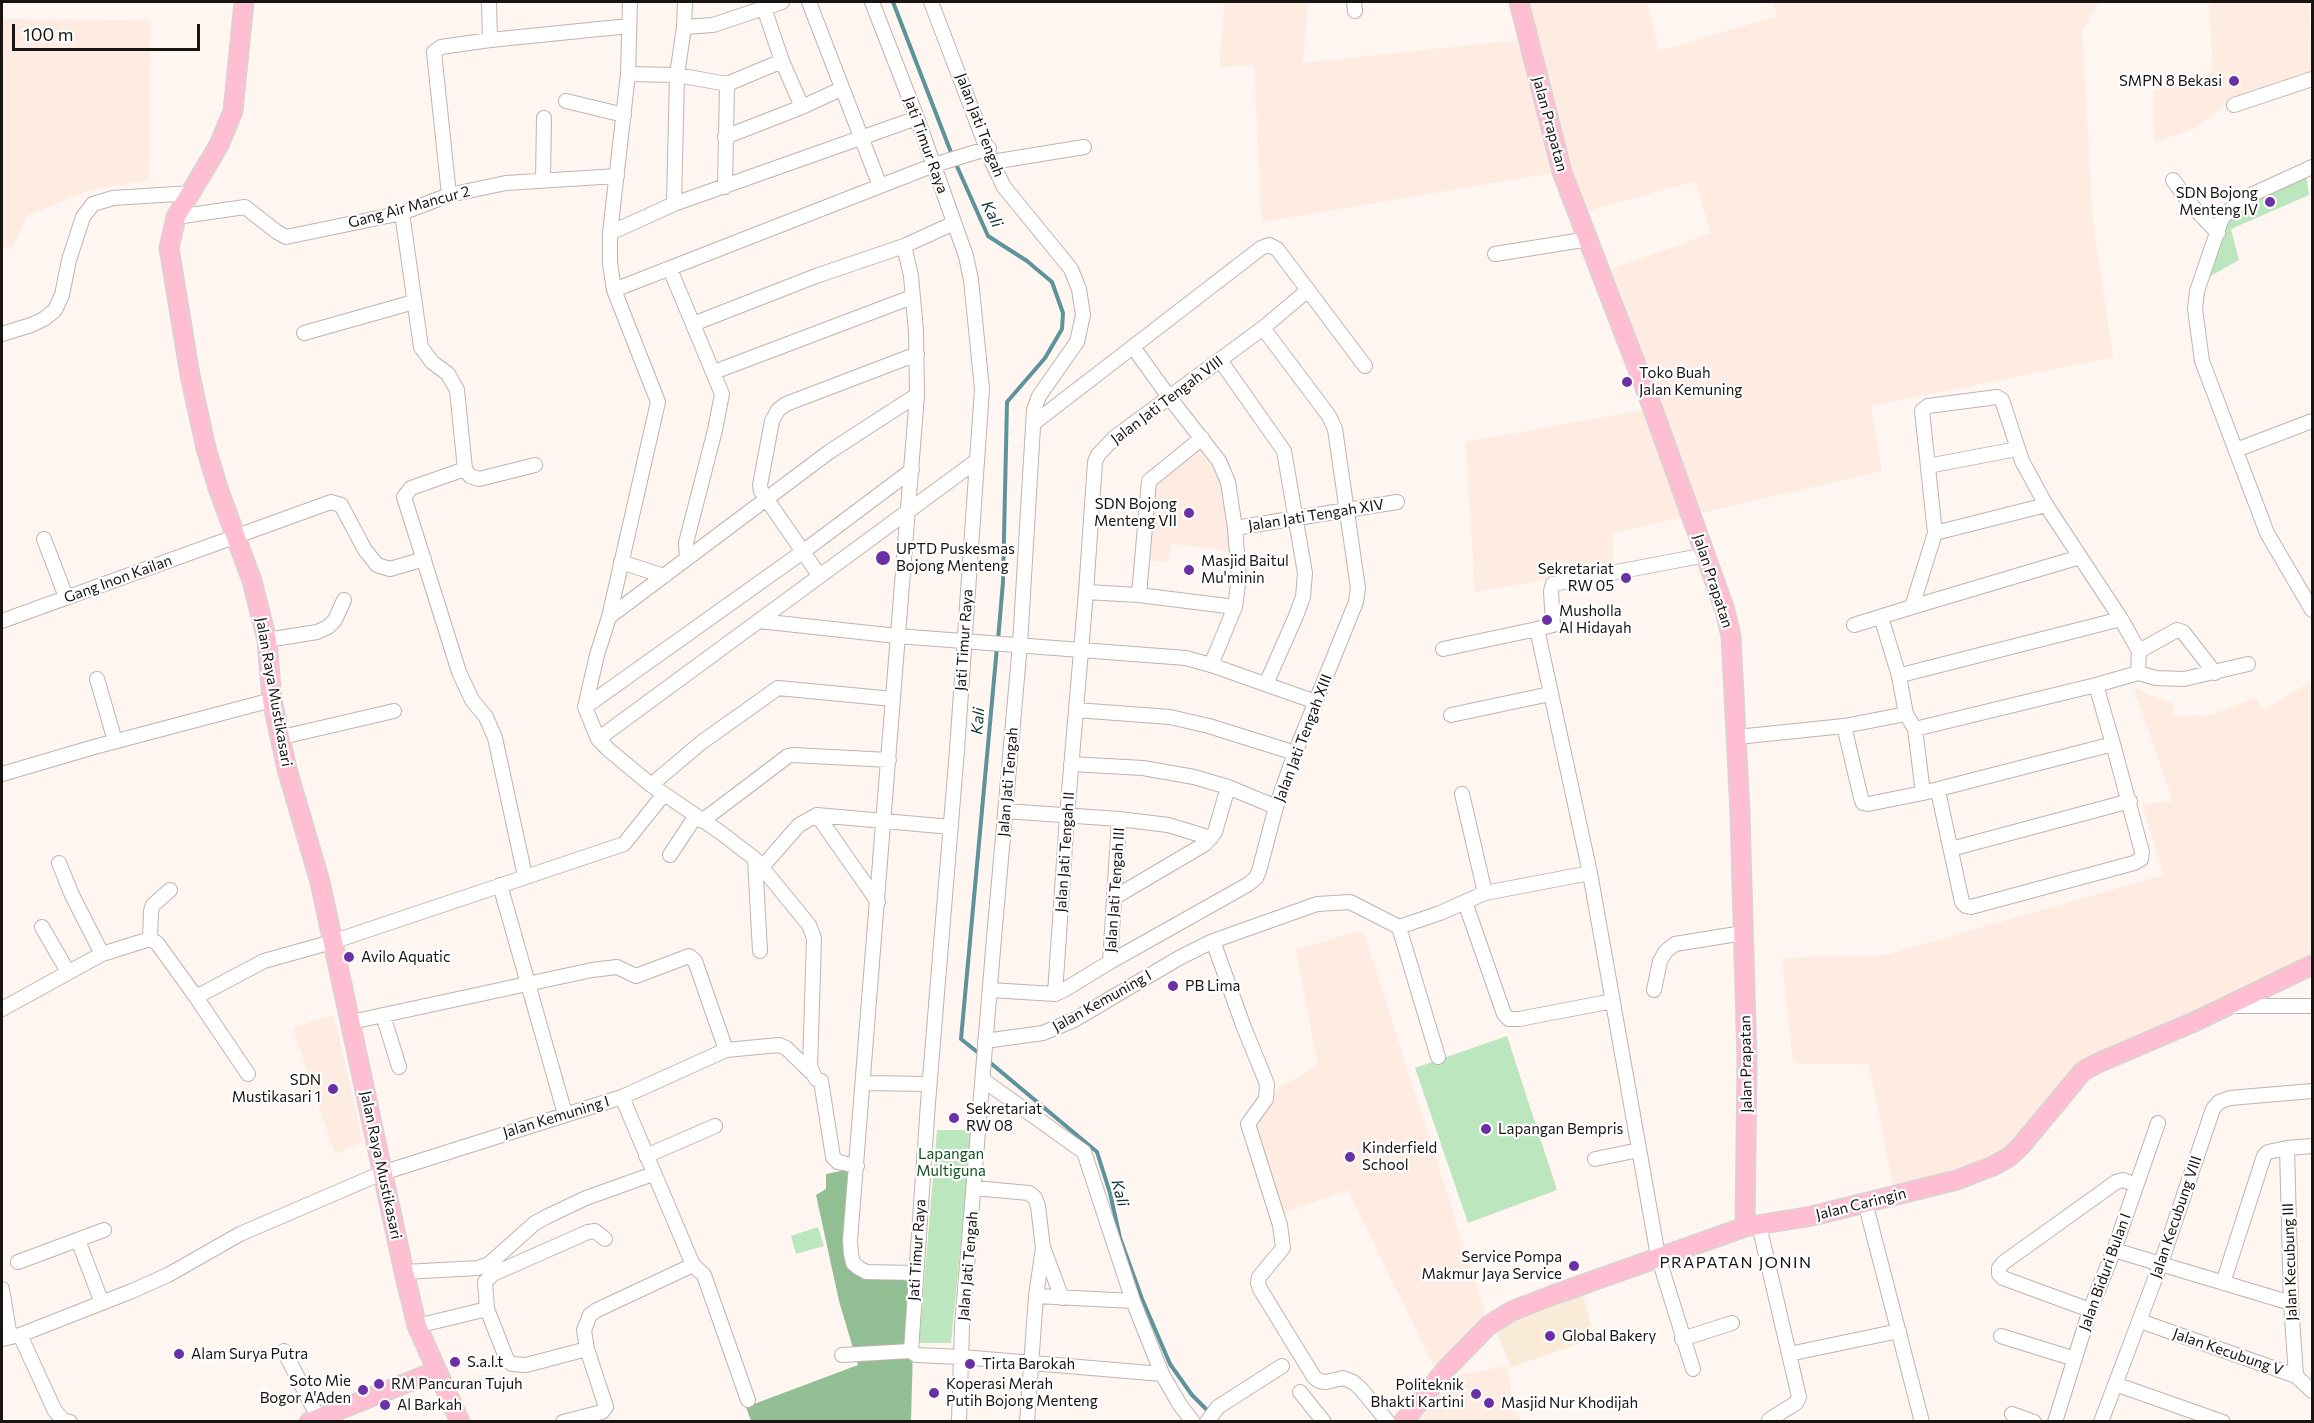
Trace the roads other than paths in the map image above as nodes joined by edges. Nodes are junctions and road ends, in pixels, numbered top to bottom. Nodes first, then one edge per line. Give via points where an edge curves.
1 (244, 2) edge
2 (489, 2) edge
3 (630, 2) edge
4 (685, 2) edge
5 (782, 2) edge
6 (809, 2) edge
7 (872, 2) edge
8 (932, 2) edge
9 (1519, 2) edge
10 (764, 8) junction
11 (629, 26) junction
12 (684, 27) junction
13 (490, 40) junction
14 (782, 61) junction
15 (628, 74) junction
16 (677, 75) junction
17 (2313, 79) edge
18 (727, 84) junction
19 (842, 89) junction
20 (566, 101) dead end
21 (2234, 105) dead end
22 (802, 107) junction
23 (624, 115) junction
24 (544, 118) dead end
25 (917, 118) junction
26 (725, 137) junction
27 (862, 139) junction
28 (1084, 147) dead end
29 (991, 155) junction
30 (934, 165) junction
31 (2313, 167) edge
32 (617, 176) junction
33 (543, 180) junction
34 (2173, 180) dead end
35 (880, 186) junction
36 (725, 187) junction
37 (192, 193) junction
38 (449, 195) junction
39 (674, 204) junction
40 (402, 213) junction
41 (176, 217) junction
42 (954, 223) junction
43 (610, 233) junction
44 (2218, 233) junction
45 (1589, 239) junction
46 (904, 246) junction
47 (1494, 254) dead end
48 (670, 269) junction
49 (614, 290) junction
50 (1308, 290) junction
51 (912, 297) junction
52 (414, 302) junction
53 (693, 324) junction
54 (1263, 328) junction
55 (304, 333) dead end
56 (2, 334) edge
57 (1133, 347) junction
58 (917, 354) junction
59 (1220, 360) junction
60 (1365, 366) dead end
61 (714, 372) junction
62 (917, 395) junction
63 (1168, 397) junction
64 (2313, 421) edge
65 (1034, 423) junction
66 (1202, 438) junction
67 (2017, 449) junction
68 (2236, 450) junction
69 (975, 462) junction
70 (535, 465) dead end
71 (1928, 466) junction
72 (465, 469) junction
73 (912, 470) junction
74 (765, 500) junction
75 (1397, 502) dead end
76 (2046, 505) junction
77 (1347, 511) junction
78 (907, 512) junction
79 (1296, 518) junction
80 (1235, 528) junction
81 (1935, 533) junction
82 (234, 535) junction
83 (44, 539) dead end
84 (804, 551) junction
85 (1706, 555) junction
86 (2080, 557) junction
87 (687, 558) junction
88 (424, 559) junction
89 (621, 562) junction
90 (819, 575) junction
91 (664, 576) junction
92 (1086, 592) junction
93 (1139, 595) junction
94 (66, 597) junction
95 (344, 600) dead end
96 (1235, 607) junction
97 (1912, 607) junction
98 (2313, 610) edge
99 (609, 617) junction
100 (1881, 618) junction
101 (2121, 619) junction
102 (2, 621) edge
103 (759, 621) junction
104 (1854, 625) dead end
105 (1537, 629) junction
106 (897, 636) junction
107 (267, 640) junction
108 (970, 641) junction
109 (1015, 644) junction
110 (1443, 649) dead end
111 (1081, 651) junction
112 (2139, 651) junction
113 (2248, 664) dead end
114 (1211, 665) junction
115 (2138, 673) junction
116 (2214, 673) junction
117 (1899, 676) junction
118 (97, 679) dead end
119 (1266, 684) junction
120 (2096, 685) junction
121 (1550, 694) junction
122 (893, 699) junction
123 (272, 700) junction
124 (1316, 702) junction
125 (585, 706) junction
126 (1076, 710) junction
127 (394, 711) dead end
128 (1906, 714) junction
129 (1451, 715) dead end
130 (1844, 726) junction
131 (1915, 729) junction
132 (282, 737) junction
133 (1737, 737) junction
134 (598, 739) junction
135 (115, 741) junction
136 (2113, 744) junction
137 (1295, 753) junction
138 (889, 760) junction
139 (1071, 765) junction
140 (2, 774) edge
141 (651, 785) junction
142 (1228, 787) junction
143 (1938, 791) junction
144 (1923, 793) junction
145 (664, 794) junction
146 (1461, 794) dead end
147 (2130, 801) junction
148 (1276, 807) junction
149 (1005, 812) junction
150 (818, 815) junction
151 (1066, 816) junction
152 (698, 819) junction
153 (1119, 819) junction
154 (885, 821) junction
155 (951, 827) junction
156 (1211, 838) junction
157 (1951, 849) junction
158 (670, 855) dead end
159 (59, 862) dead end
160 (759, 863) junction
161 (1590, 873) junction
162 (525, 876) junction
163 (500, 885) junction
164 (170, 890) dead end
165 (1485, 892) junction
166 (1115, 897) junction
167 (878, 902) junction
168 (1465, 902) junction
169 (42, 927) dead end
170 (1399, 927) junction
171 (1743, 933) junction
172 (150, 939) junction
173 (1213, 941) junction
174 (332, 942) junction
175 (760, 951) dead end
176 (102, 954) junction
177 (1110, 962) junction
178 (2313, 965) edge
179 (68, 972) junction
180 (529, 984) junction
181 (990, 990) junction
182 (1654, 990) dead end
183 (1055, 994) junction
184 (196, 997) junction
185 (1613, 1001) junction
186 (2229, 1006) junction
187 (2313, 1006) edge
188 (2, 1008) edge
189 (383, 1015) junction
190 (351, 1022) junction
191 (726, 1050) junction
192 (985, 1052) junction
193 (1438, 1057) dead end
194 (399, 1067) dead end
195 (812, 1073) junction
196 (248, 1074) dead end
197 (983, 1080) junction
198 (863, 1083) junction
199 (929, 1084) junction
200 (2313, 1091) edge
201 (622, 1097) junction
202 (565, 1114) junction
203 (2158, 1124) dead end
204 (715, 1126) dead end
205 (2313, 1146) edge
206 (2287, 1148) junction
207 (1639, 1150) junction
208 (646, 1156) junction
209 (1595, 1159) dead end
210 (857, 1166) junction
211 (382, 1173) junction
212 (653, 1174) junction
213 (2136, 1185) junction
214 (974, 1188) junction
215 (1865, 1202) junction
216 (1752, 1226) junction
217 (104, 1230) dead end
218 (605, 1239) dead end
219 (78, 1240) junction
220 (1043, 1248) junction
221 (2115, 1250) junction
222 (1658, 1257) junction
223 (18, 1262) dead end
224 (2161, 1263) junction
225 (693, 1265) junction
226 (404, 1272) junction
227 (915, 1273) junction
228 (2223, 1282) junction
229 (2, 1289) edge
230 (1036, 1296) junction
231 (1062, 1298) junction
232 (1133, 1301) junction
233 (102, 1303) junction
234 (2291, 1303) junction
235 (487, 1309) junction
236 (2090, 1310) junction
237 (2140, 1321) junction
238 (1732, 1323) dead end
239 (417, 1326) junction
240 (1899, 1331) junction
241 (2001, 1336) dead end
242 (11, 1337) edge
243 (1682, 1339) junction
244 (587, 1348) junction
245 (284, 1351) dead end
246 (911, 1351) junction
247 (1789, 1354) junction
248 (842, 1355) dead end
249 (962, 1357) junction
250 (2075, 1359) junction
251 (1032, 1363) junction
252 (1282, 1366) dead end
253 (1694, 1369) dead end
254 (436, 1371) junction
255 (1162, 1374) junction
256 (2296, 1376) junction
257 (2115, 1384) junction
258 (2313, 1390) edge
259 (1300, 1392) dead end
260 (748, 1400) dead end
261 (2012, 1414) dead end
262 (1205, 1418) edge
263 (314, 1419) edge
264 (1769, 1420) dead end
265 (70, 1422) edge
266 (460, 1422) edge
267 (563, 1422) edge
268 (959, 1422) edge
269 (1027, 1422) edge
270 (1324, 1422) edge
271 (1388, 1422) edge
272 (1403, 1422) edge
273 (1922, 1422) edge
274 (2034, 1422) edge
275 (2055, 1422) edge
276 (2101, 1422) edge
277 (2223, 1422) edge

1 - 37 main road, Jalan Raya Mustikasari via 233,111
2 - 13 street
3 - 11 street
4 - 12 street
5 - 10 street
6 - 19 street
7 - 25 street, Jati Timur Raya
8 - 29 street, Jalan Jati Tengah
9 - 45 main road, Jalan Prapatan via 1562,172
10 - 12 street via 713,25
10 - 14 street
11 - 13 street
11 - 15 street
12 - 16 street
13 - 38 street via 441,47 434,52
14 - 18 street
14 - 22 street
15 - 16 street
15 - 23 street
16 - 18 street
16 - 39 street
17 - 21 street
18 - 26 street
19 - 22 street
19 - 27 street
20 - 23 street
22 - 26 street
23 - 32 street
24 - 33 street
25 - 27 street
25 - 30 street, Jati Timur Raya
26 - 36 street
27 - 35 street
27 - 36 street
28 - 29 street
29 - 30 street
29 - 65 street, Jalan Jati Tengah via 1011,196 1071,269 1083,315 1077,342 1039,396
30 - 35 street
30 - 42 street, Jati Timur Raya
31 - 44 street via 2240,201 2222,218
32 - 33 street, Gang Air Mancur 2
32 - 43 street
33 - 38 street, Gang Air Mancur 2
34 - 44 street
35 - 48 street
36 - 39 street
37 - 41 main road, Jalan Raya Mustikasari
37 - 56 street via 113,198 93,204 76,236 55,310 31,325
38 - 40 street, Gang Air Mancur 2
39 - 43 street
40 - 41 street, Gang Air Mancur 2 via 286,237 245,207
40 - 52 street
41 - 82 main road, Jalan Raya Mustikasari via 169,248 190,375 210,465
42 - 46 street
42 - 69 street, Jati Timur Raya via 971,280 978,343 981,389
43 - 49 street
44 - 68 street via 2197,291 2195,309 2202,360
45 - 47 street
45 - 85 main road, Jalan Prapatan
46 - 51 street
46 - 53 street
48 - 49 street
48 - 53 street
49 - 89 street via 658,402
50 - 54 street, Jalan Jati Tengah VIII
50 - 57 street via 1277,249 1269,245
50 - 60 street
51 - 58 street
51 - 61 street
52 - 55 street
52 - 72 street via 421,347 448,374 457,390
53 - 61 street
54 - 59 street, Jalan Jati Tengah VIII
54 - 77 street, Jalan Jati Tengah XIII via 1332,423
57 - 63 street
57 - 65 street
58 - 62 street
58 - 74 street via 778,410 772,421 760,484
59 - 63 street, Jalan Jati Tengah VIII
59 - 79 street via 1284,449
61 - 87 street via 722,394 686,543
62 - 73 street
62 - 74 street via 829,452
63 - 66 street
63 - 92 street, Jalan Jati Tengah VIII via 1114,438 1095,462
64 - 68 street
65 - 109 street, Jalan Jati Tengah
66 - 80 street via 1223,468
66 - 93 street via 1149,481
67 - 71 street
67 - 71 street via 2000,398 1928,406 1921,415
67 - 76 street
68 - 98 street via 2267,533
69 - 78 street
69 - 108 street, Jati Timur Raya
70 - 72 street via 479,478 470,476
71 - 81 street
72 - 88 street via 411,488 405,494
73 - 78 street
73 - 84 street
74 - 84 street
74 - 87 street
75 - 77 street, Jalan Jati Tengah XIV
76 - 81 street
76 - 86 street
77 - 79 street, Jalan Jati Tengah XIV
77 - 124 street, Jalan Jati Tengah XIII via 1357,573 1356,602
78 - 90 street
78 - 106 street
79 - 80 street, Jalan Jati Tengah XIV
79 - 119 street via 1305,585
80 - 96 street via 1239,578
81 - 97 street
82 - 88 street, Gang Inon Kailan via 335,502 341,505 377,565 390,569
82 - 94 street, Gang Inon Kailan
82 - 107 main road, Jalan Raya Mustikasari via 252,581
83 - 94 street
84 - 90 street
84 - 125 street
85 - 105 street via 1553,584 1553,625
85 - 133 main road, Jalan Prapatan via 1731,636
86 - 97 street
86 - 101 street
87 - 91 street
88 - 162 street via 459,672 495,738
89 - 91 street
89 - 99 street
90 - 103 street
91 - 99 street
92 - 93 street
92 - 111 street, Jalan Jati Tengah VIII
93 - 96 street
94 - 102 street, Gang Inon Kailan
95 - 107 street via 328,627
96 - 114 street
97 - 100 street
99 - 125 street
100 - 104 street
100 - 117 street
101 - 112 street
101 - 117 street
103 - 106 street
103 - 134 street
105 - 110 street
105 - 121 street
106 - 108 street
106 - 122 street
107 - 123 main road, Jalan Raya Mustikasari
108 - 109 street
108 - 155 street, Jati Timur Raya
109 - 111 street
109 - 149 street, Jalan Jati Tengah
111 - 114 street via 1174,657
111 - 126 street, Jalan Jati Tengah VIII
112 - 115 street
112 - 116 street via 2177,630 2183,632
113 - 116 street
114 - 119 street
115 - 116 street via 2169,680
115 - 120 street
117 - 128 street
118 - 135 street
119 - 124 street
120 - 131 street
120 - 136 street
121 - 129 street
121 - 161 street
122 - 138 street
122 - 141 street via 778,688 702,742
123 - 132 main road, Jalan Raya Mustikasari
123 - 135 street
124 - 137 street, Jalan Jati Tengah XIII
125 - 134 street
126 - 137 street via 1170,717
126 - 139 street, Jalan Jati Tengah II
127 - 132 street
128 - 130 street
128 - 131 street
130 - 133 street
130 - 144 street via 1863,803
131 - 144 street
132 - 174 main road, Jalan Raya Mustikasari
133 - 171 main road, Jalan Prapatan
134 - 141 street
135 - 140 street
136 - 143 street
136 - 147 street
137 - 148 street, Jalan Jati Tengah XIII
138 - 152 street via 788,756
138 - 154 street
139 - 142 street via 1143,768
139 - 151 street, Jalan Jati Tengah II
141 - 145 street
142 - 148 street
142 - 156 street
143 - 144 street
143 - 157 street
145 - 152 street
145 - 162 street via 624,844
146 - 165 street
147 - 157 street
147 - 157 street via 2141,859 1971,907 1962,902
148 - 177 street, Jalan Jati Tengah XIII via 1256,878
149 - 151 street
149 - 181 street, Jalan Jati Tengah
150 - 154 street
150 - 160 street via 799,825
150 - 167 street
151 - 153 street
151 - 183 street, Jalan Jati Tengah II
152 - 158 street
152 - 160 street
153 - 156 street via 1168,825
153 - 166 street, Jalan Jati Tengah III
154 - 155 street
154 - 167 street
155 - 199 street, Jati Timur Raya
156 - 166 street
159 - 176 street
160 - 175 street
160 - 195 street via 813,931
161 - 165 street
161 - 185 street
162 - 163 street
163 - 174 street
163 - 180 street
164 - 172 street via 153,905
165 - 168 street
166 - 177 street, Jalan Jati Tengah III
167 - 198 street
168 - 170 street
168 - 185 street via 1509,1019
169 - 179 street
170 - 173 street, Jalan Kemuning I via 1362,906 1332,902
170 - 193 street
171 - 182 street via 1675,944 1660,961
171 - 216 main road, Jalan Prapatan
172 - 176 street
172 - 184 street
173 - 192 street, Jalan Kemuning I via 1074,1020
173 - 271 street via 1267,1084 1266,1099 1248,1124 1280,1225 1283,1248 1259,1277 1260,1289 1314,1377 1326,1382 1342,1378 1353,1382
174 - 184 street via 264,961
174 - 190 main road, Jalan Raya Mustikasari
176 - 179 street
177 - 183 street, Jalan Jati Tengah XIII
178 - 186 main road, Jalan Caringin
179 - 188 street
180 - 189 street
180 - 191 street via 617,967 636,976 692,957
180 - 202 street
181 - 183 street
181 - 192 street, Jalan Jati Tengah
184 - 196 street
185 - 207 street
186 - 187 street
186 - 215 main road, Jalan Caringin via 2083,1071 2020,1147 1993,1166
189 - 190 street
189 - 194 street
190 - 211 main road, Jalan Raya Mustikasari
191 - 195 street, Jalan Kemuning I via 779,1045
191 - 201 street, Jalan Kemuning I
192 - 197 street, Jalan Jati Tengah
195 - 210 street via 821,1081 833,1157
197 - 214 street, Jalan Jati Tengah
197 - 232 street via 1084,1152
198 - 199 street
198 - 210 street
199 - 227 street, Jati Timur Raya
200 - 224 street, Jalan Kecubung VIII via 2219,1102 2213,1109
201 - 202 street, Jalan Kemuning I
201 - 208 street
202 - 211 street, Jalan Kemuning I
203 - 213 street, Jalan Biduri Bulan I
204 - 208 street
205 - 206 street
206 - 228 street via 2264,1156
206 - 234 street, Jalan Kecubung III
207 - 209 street
207 - 222 street
208 - 212 street
210 - 227 street via 850,1240 854,1263 866,1272
211 - 226 main road, Jalan Raya Mustikasari
211 - 233 street, Jalan Kemuning I via 240,1234 168,1275
212 - 225 street
212 - 226 street via 586,1198 535,1223 489,1264
213 - 221 street, Jalan Biduri Bulan I
213 - 236 street via 2123,1180 2116,1182 1999,1268 2003,1278
214 - 220 street via 1029,1193 1035,1198
214 - 249 street, Jalan Jati Tengah
215 - 216 main road, Jalan Caringin
215 - 240 street
216 - 222 main road, Jalan Caringin
216 - 247 street
217 - 219 street
218 - 235 street via 595,1230 588,1232 493,1274 485,1282
219 - 223 street
219 - 233 street
220 - 230 street
220 - 231 street
221 - 224 street
221 - 236 street, Jalan Biduri Bulan I
222 - 243 street
222 - 272 main road, Jalan Caringin via 1512,1311 1489,1325
224 - 228 street
224 - 237 street, Jalan Kecubung VIII
225 - 244 street via 597,1310 586,1321
225 - 260 street via 704,1275
226 - 239 main road, Jalan Raya Mustikasari
227 - 246 street, Jati Timur Raya
228 - 234 street
229 - 242 street
230 - 231 street
230 - 251 street
231 - 232 street
232 - 255 street
233 - 242 street, Jalan Kemuning I
234 - 256 street, Jalan Kecubung III
235 - 239 street
235 - 244 street via 512,1364 526,1365
236 - 250 street, Jalan Biduri Bulan I
237 - 256 street, Jalan Kecubung V
237 - 257 street, Jalan Kecubung VIII
238 - 243 street
239 - 254 main road, Jalan Raya Mustikasari
240 - 247 street
240 - 273 street
241 - 250 street
242 - 265 street via 56,1411
243 - 253 street
244 - 267 street via 606,1407 602,1412
245 - 263 street
246 - 248 street
246 - 249 street via 916,1355
247 - 264 street via 1799,1397
249 - 251 street
249 - 268 street, Jalan Jati Tengah
250 - 275 street, Jalan Biduri Bulan I
251 - 255 street
251 - 269 street
252 - 262 street
254 - 263 main road
254 - 266 main road, Jalan Raya Mustikasari
255 - 262 street via 1180,1405
256 - 258 street, Jalan Kecubung V
257 - 276 street, Jalan Kecubung VIII
257 - 277 street
259 - 270 street
261 - 274 street

